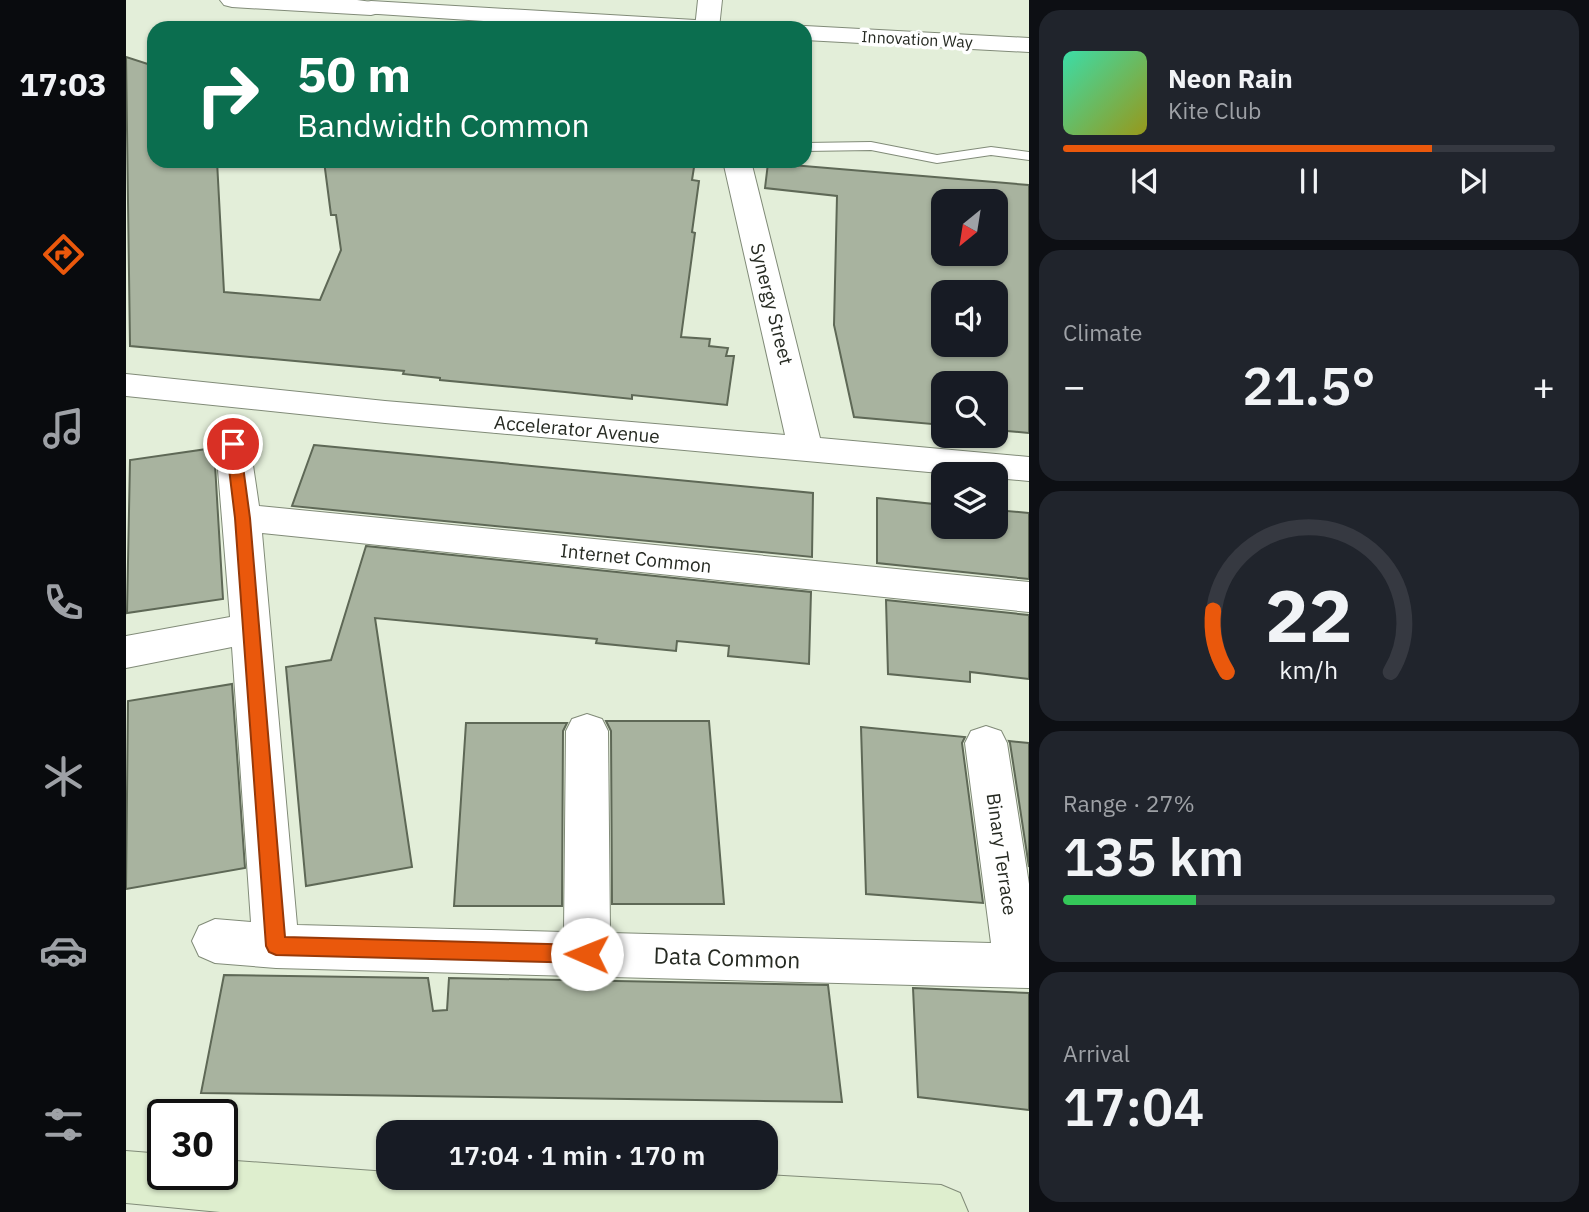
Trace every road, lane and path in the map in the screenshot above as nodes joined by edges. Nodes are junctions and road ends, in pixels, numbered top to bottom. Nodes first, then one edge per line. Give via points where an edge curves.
1 (232, 0) edge
2 (710, 0) edge
3 (590, 21) edge
4 (709, 21) edge
5 (812, 33) edge
6 (1029, 45) edge
7 (812, 146) edge
8 (1029, 156) edge
9 (739, 168) edge
10 (126, 386) edge
11 (233, 444) dead end
12 (804, 448) junction
13 (1029, 469) edge
14 (242, 518) junction
15 (1029, 597) edge
16 (251, 628) junction
17 (126, 652) edge
18 (587, 731) dead end
19 (985, 743) dead end
20 (215, 941) dead end
21 (276, 946) junction
22 (587, 954) junction
23 (1023, 966) edge
24 (126, 1177) edge
25 (941, 1212) edge

1 - 3 street
2 - 4 street
5 - 6 street, Innovation Way
7 - 8 lane via 871,146 937,159 991,151
9 - 12 street, Synergy Street
10 - 12 street, Accelerator Avenue
11 - 14 street
12 - 13 street, Accelerator Avenue
14 - 15 street, Internet Common
14 - 16 street
16 - 17 street
16 - 21 street
18 - 22 street
19 - 23 street, Binary Terrace
20 - 21 street, Data Common
21 - 22 street, Data Common
22 - 23 street, Data Common
24 - 25 main road via 430,1201 635,1198

